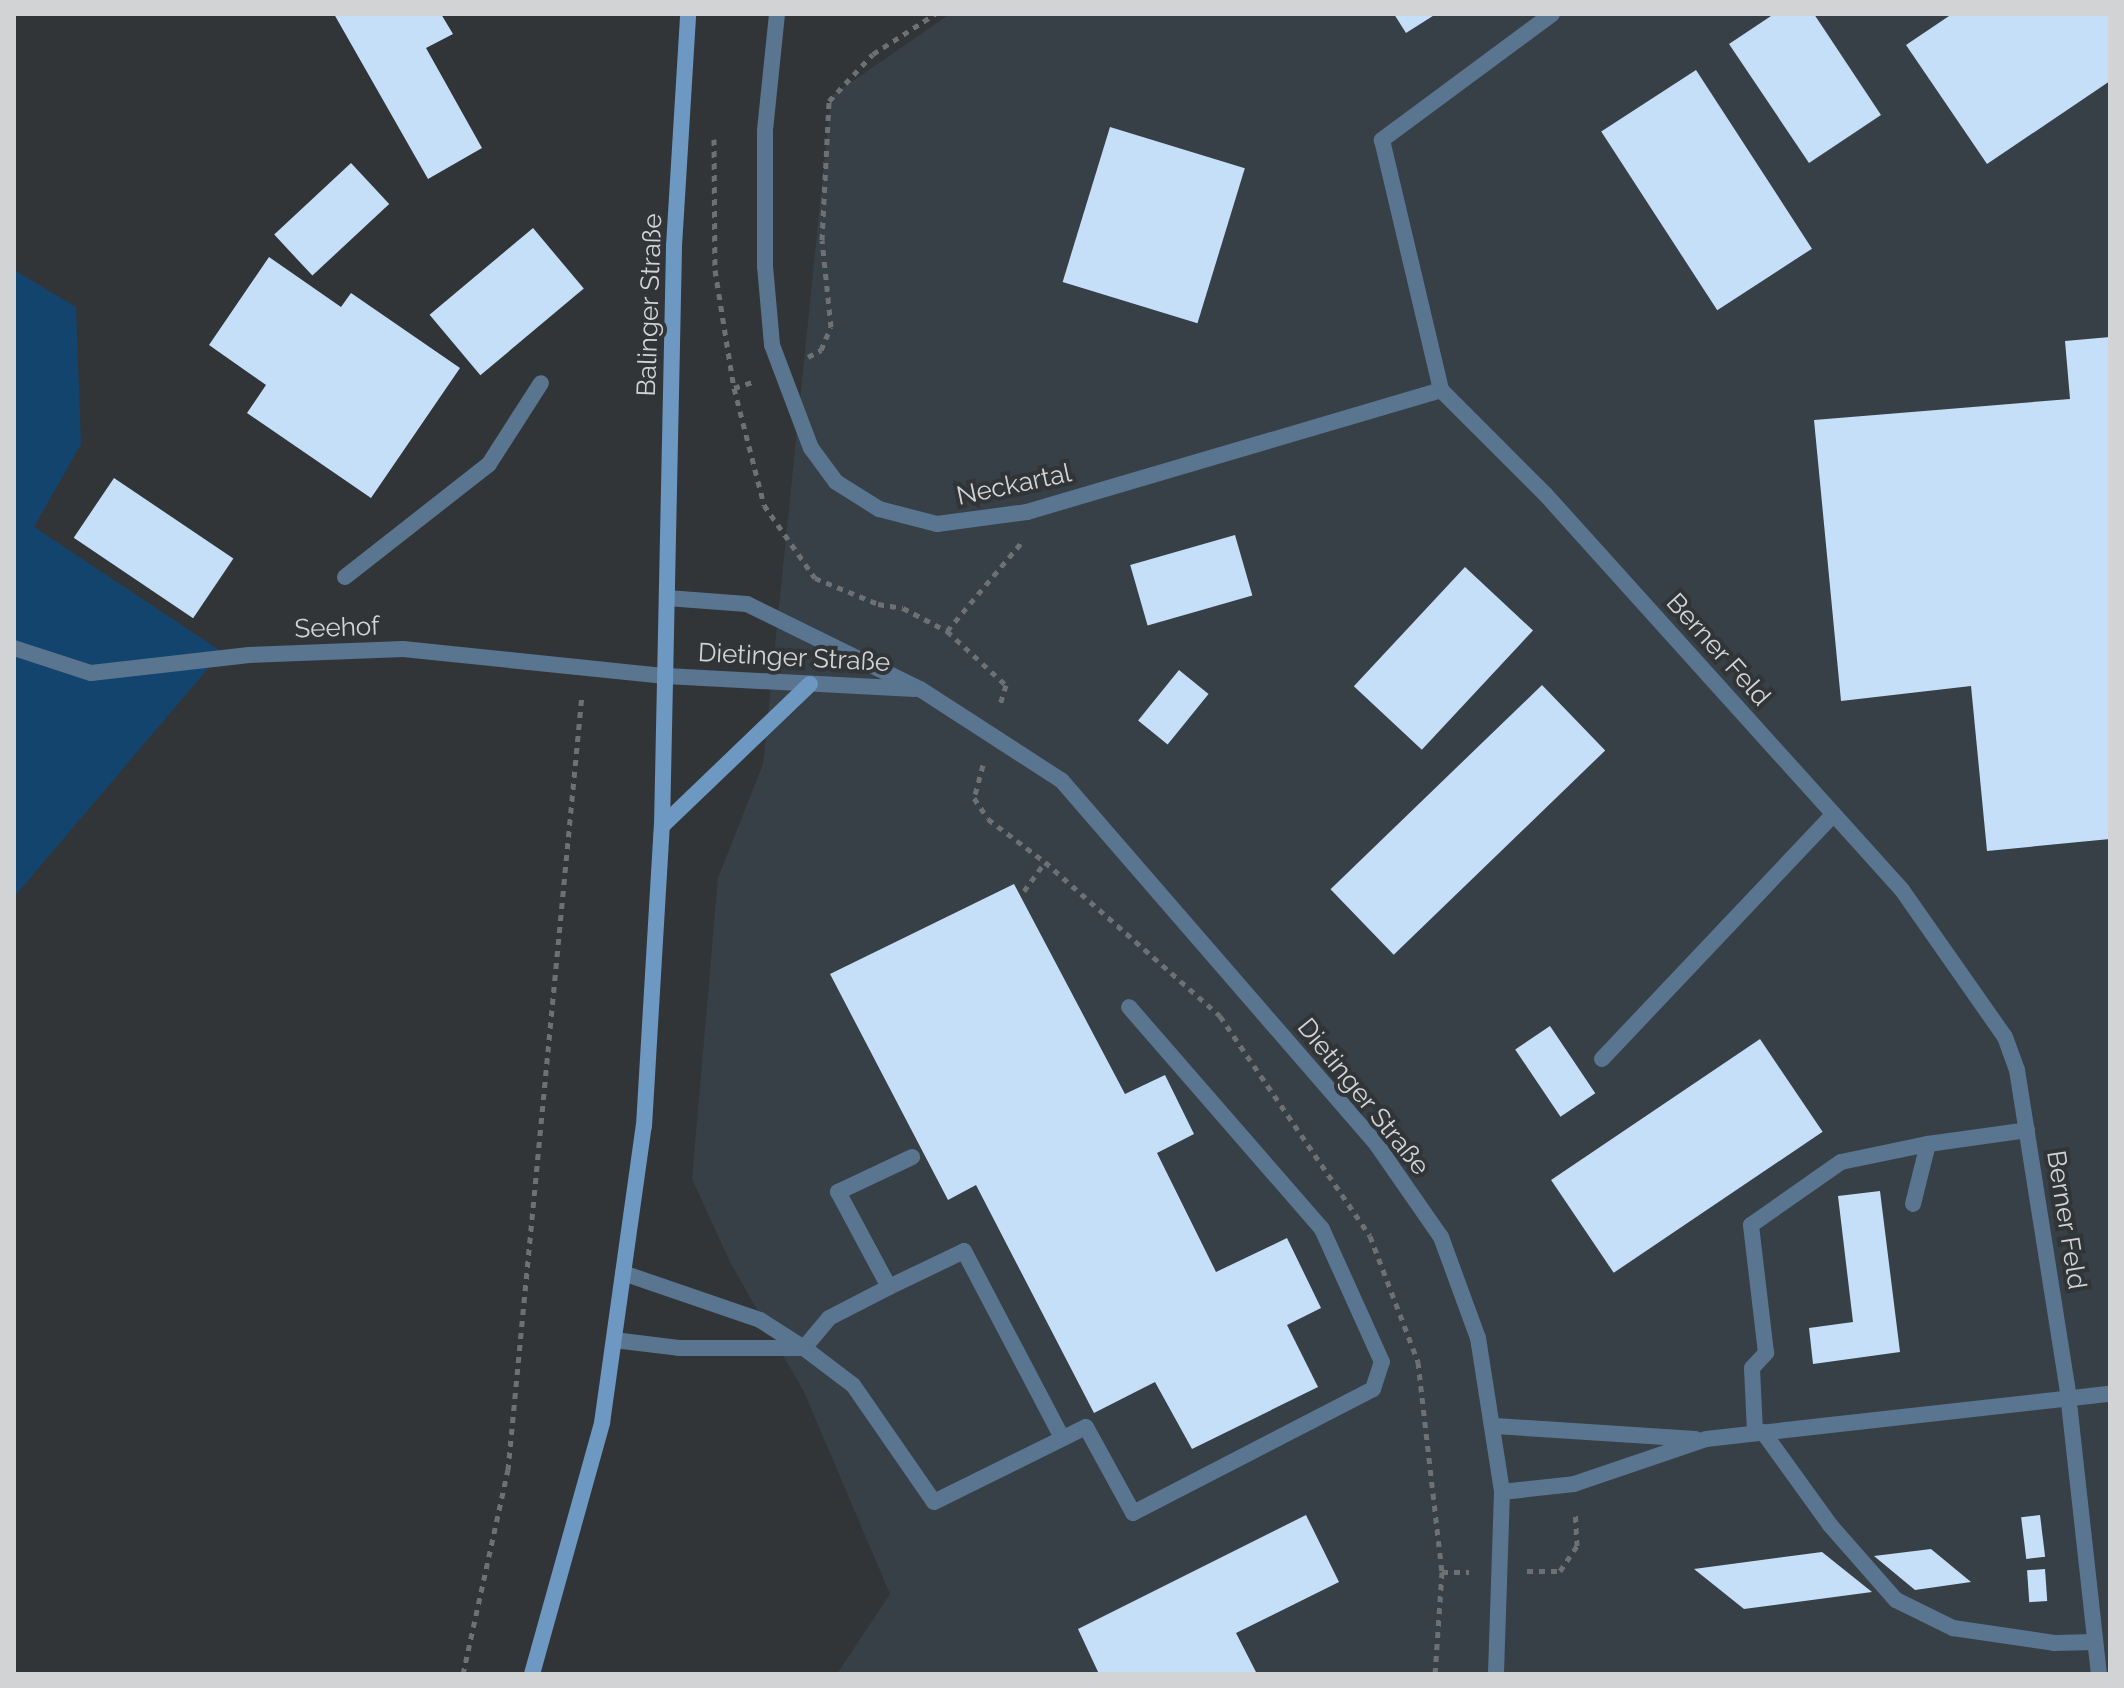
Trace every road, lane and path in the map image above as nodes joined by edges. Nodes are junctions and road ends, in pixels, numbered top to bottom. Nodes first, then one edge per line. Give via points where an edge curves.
1 (688, 14) edge
2 (777, 14) edge
3 (935, 14) edge
4 (1552, 14) edge
5 (714, 126) dead end
6 (781, 371) junction
7 (541, 383) dead end
8 (1441, 390) junction
9 (1027, 512) junction
10 (345, 577) dead end
11 (667, 598) junction
12 (14, 648) edge
13 (584, 670) junction
14 (666, 676) junction
15 (810, 684) junction
16 (920, 689) junction
17 (1834, 814) junction
18 (662, 826) junction
19 (1045, 862) dead end
20 (1024, 891) dead end
21 (1129, 1007) dead end
22 (1602, 1059) dead end
23 (2027, 1130) junction
24 (1928, 1144) junction
25 (912, 1157) dead end
26 (1913, 1204) dead end
27 (623, 1273) junction
28 (889, 1287) junction
29 (614, 1340) junction
30 (804, 1348) junction
31 (2110, 1394) edge
32 (2068, 1397) junction
33 (1495, 1426) junction
34 (1759, 1432) junction
35 (1062, 1438) junction
36 (1706, 1439) junction
37 (1574, 1484) junction
38 (1502, 1492) junction
39 (1442, 1572) dead end
40 (1501, 1572) junction
41 (2095, 1642) junction
42 (463, 1674) edge
43 (532, 1674) edge
44 (1496, 1674) edge
45 (2099, 1674) edge

1 - 11 main road, Balinger Straße via 674,246
2 - 6 street, Neckartal via 765,131 765,266 772,345
3 - 6 path via 873,54 829,101 822,240 831,327 821,350
4 - 8 street via 1382,140
5 - 9 path via 715,270 727,354 764,505 791,550 815,578 878,604 903,608 947,631 1020,545
6 - 9 street, Neckartal via 811,448 836,482 879,509 937,524
7 - 10 street via 489,464
8 - 9 street, Neckartal
8 - 17 street, Berner Feld via 1546,495
11 - 14 main road, Balinger Straße
11 - 16 street, Dietinger Straße via 747,604
12 - 13 street, Seehof via 91,673 249,655 403,649 477,653
13 - 14 street, Seehof
13 - 42 path via 508,1470
14 - 15 street, Dietinger Straße
14 - 18 main road, Balinger Straße
15 - 16 street, Dietinger Straße
15 - 18 main road
16 - 33 street, Dietinger Straße via 1062,781 1377,1145 1441,1237 1478,1338
17 - 22 street
17 - 23 street, Berner Feld via 1927,920 2005,1037
18 - 27 main road, Balinger Straße via 644,1126
19 - 20 path
21 - 35 street via 1322,1229 1382,1362 1373,1389 1133,1513 1086,1427
23 - 24 street
23 - 32 street, Berner Feld
24 - 26 street
24 - 34 street via 1841,1162 1751,1225 1766,1353 1752,1368
25 - 28 street via 838,1192
27 - 29 main road, Balinger Straße
27 - 30 street via 760,1320
28 - 30 street via 829,1318
28 - 35 street via 964,1251
29 - 30 street via 679,1348
29 - 43 main road, Balinger Straße via 602,1423
30 - 35 street via 853,1385 934,1502
31 - 32 street
32 - 34 street
32 - 41 street, Berner Feld
33 - 36 street
33 - 38 street, Dietinger Straße
34 - 36 street
34 - 41 street via 1896,1600 1953,1628 2054,1643
36 - 37 street
37 - 38 street
37 - 40 path via 1577,1546 1560,1571
38 - 40 street, Dietinger Straße
39 - 40 path
40 - 44 street, Dietinger Straße
41 - 45 street, Berner Feld

